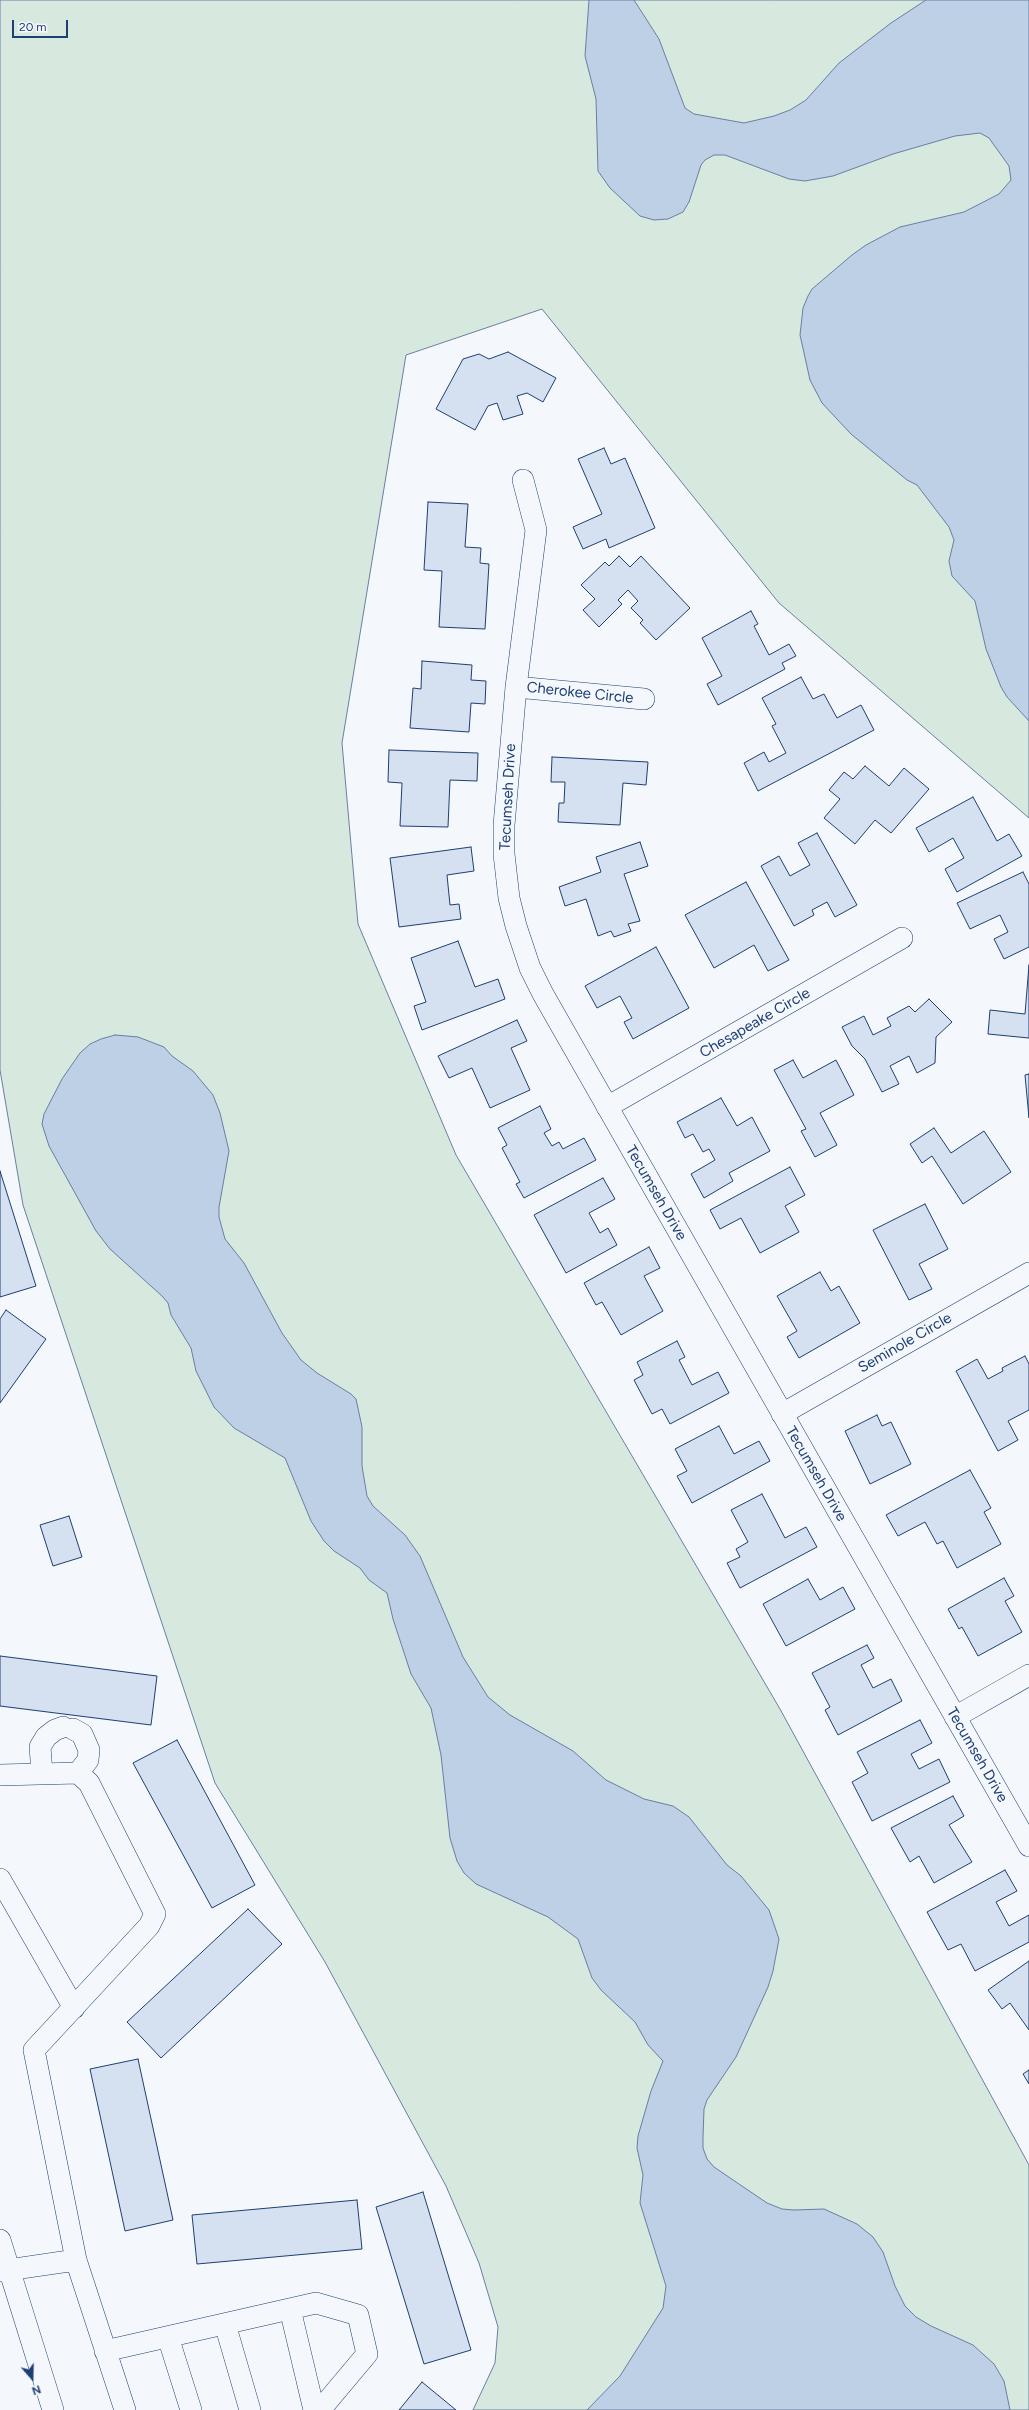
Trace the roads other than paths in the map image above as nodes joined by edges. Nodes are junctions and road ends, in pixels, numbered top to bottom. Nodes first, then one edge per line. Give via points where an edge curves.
1 (524, 480) dead end
2 (516, 687) junction
3 (644, 699) dead end
4 (902, 938) dead end
5 (607, 1107) junction
6 (1029, 1273) edge
7 (782, 1414) junction
8 (1029, 1676) edge
9 (956, 1717) junction
10 (78, 1773) junction
11 (42, 1774) junction
12 (0, 1775) edge
13 (1029, 1846) edge
14 (0, 1879) edge
15 (74, 2008) junction
16 (0, 2240) edge
17 (76, 2260) junction
18 (5, 2270) edge
19 (290, 2309) junction
20 (225, 2324) junction
21 (168, 2336) junction
22 (106, 2351) junction
23 (53, 2410) edge
24 (125, 2410) edge
25 (191, 2410) edge
26 (250, 2410) edge
27 (314, 2410) edge
28 (320, 2410) edge

1 - 2 street, Tecumseh Drive via 536,530
2 - 3 street, Cherokee Circle
2 - 5 street, Tecumseh Drive via 504,825 504,854 516,926 536,981
4 - 5 street, Chesapeake Circle
5 - 7 street, Tecumseh Drive
6 - 7 street, Seminole Circle
7 - 9 street, Tecumseh Drive
8 - 9 street
9 - 13 street, Tecumseh Drive
10 - 11 street
10 - 11 street via 88,1760 90,1750 82,1734 68,1728 56,1730 46,1737 40,1747
10 - 15 street via 89,1783 155,1914 149,1926
11 - 12 street
14 - 15 street
15 - 17 street via 34,2050
16 - 18 street
17 - 18 street
17 - 22 street
18 - 23 street
19 - 20 street
19 - 27 street
19 - 28 street via 316,2303 358,2316 367,2354
20 - 21 street
20 - 26 street
21 - 22 street
21 - 25 street
22 - 24 street

